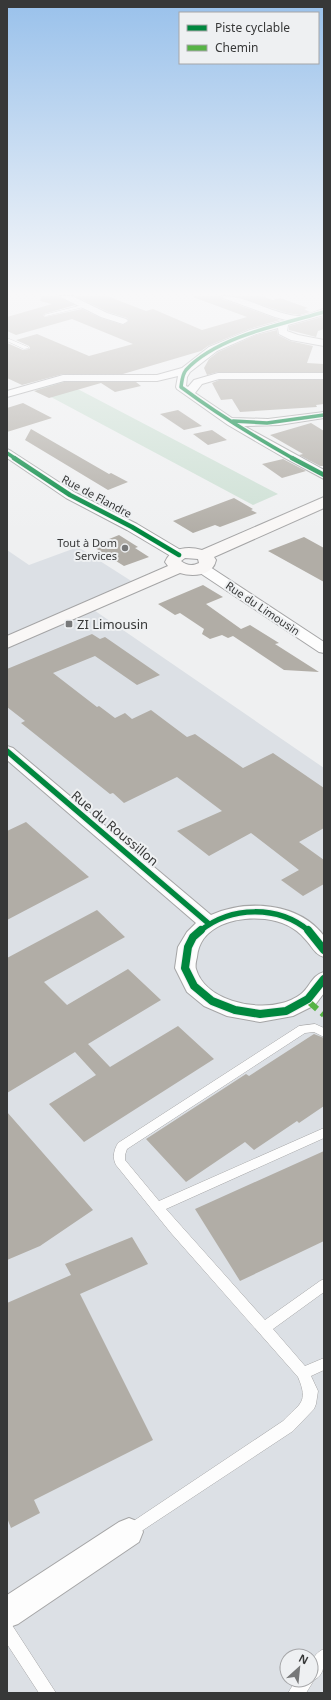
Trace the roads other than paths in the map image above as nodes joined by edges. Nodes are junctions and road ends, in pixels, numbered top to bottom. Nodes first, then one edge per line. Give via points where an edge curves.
1 (172, 375) edge
2 (183, 375) edge
3 (324, 376) edge
4 (162, 379) junction
5 (185, 390) junction
6 (7, 394) edge
7 (324, 415) edge
8 (229, 420) junction
9 (7, 453) edge
10 (324, 475) edge
11 (324, 502) edge
12 (178, 561) junction
13 (203, 562) junction
14 (7, 643) edge
15 (324, 648) edge
16 (7, 751) edge
17 (208, 923) junction
18 (324, 950) edge
19 (322, 987) edge
20 (324, 1033) edge
21 (324, 1133) edge
22 (157, 1208) junction
23 (324, 1285) edge
24 (263, 1329) junction
25 (324, 1364) edge
26 (303, 1373) junction
27 (129, 1532) joint
28 (7, 1613) edge
29 (7, 1630) edge
30 (48, 1693) edge

1 - 4 street
2 - 5 street
3 - 5 street via 218,376 201,380
4 - 5 street
4 - 6 street via 68,378
5 - 8 street
7 - 8 street via 260,424
8 - 10 street
9 - 12 street, Rue de Flandre via 70,495 132,527
11 - 13 street via 212,552
12 - 13 street via 192,570
12 - 14 street
13 - 15 street, Rue du Limousin via 246,596
16 - 17 street, Rue du Roussillon
17 - 18 street via 236,912 262,912 287,917 309,930
17 - 19 street via 194,935 184,956 187,974 199,992 220,1006 244,1013 267,1014 288,1010 308,1001
20 - 22 lane via 314,1028 304,1029 122,1146 120,1162
21 - 22 lane
22 - 24 lane
23 - 24 lane
24 - 26 lane
25 - 26 lane
26 - 27 lane via 311,1391 309,1404 288,1426
27 - 28 street
29 - 30 lane

